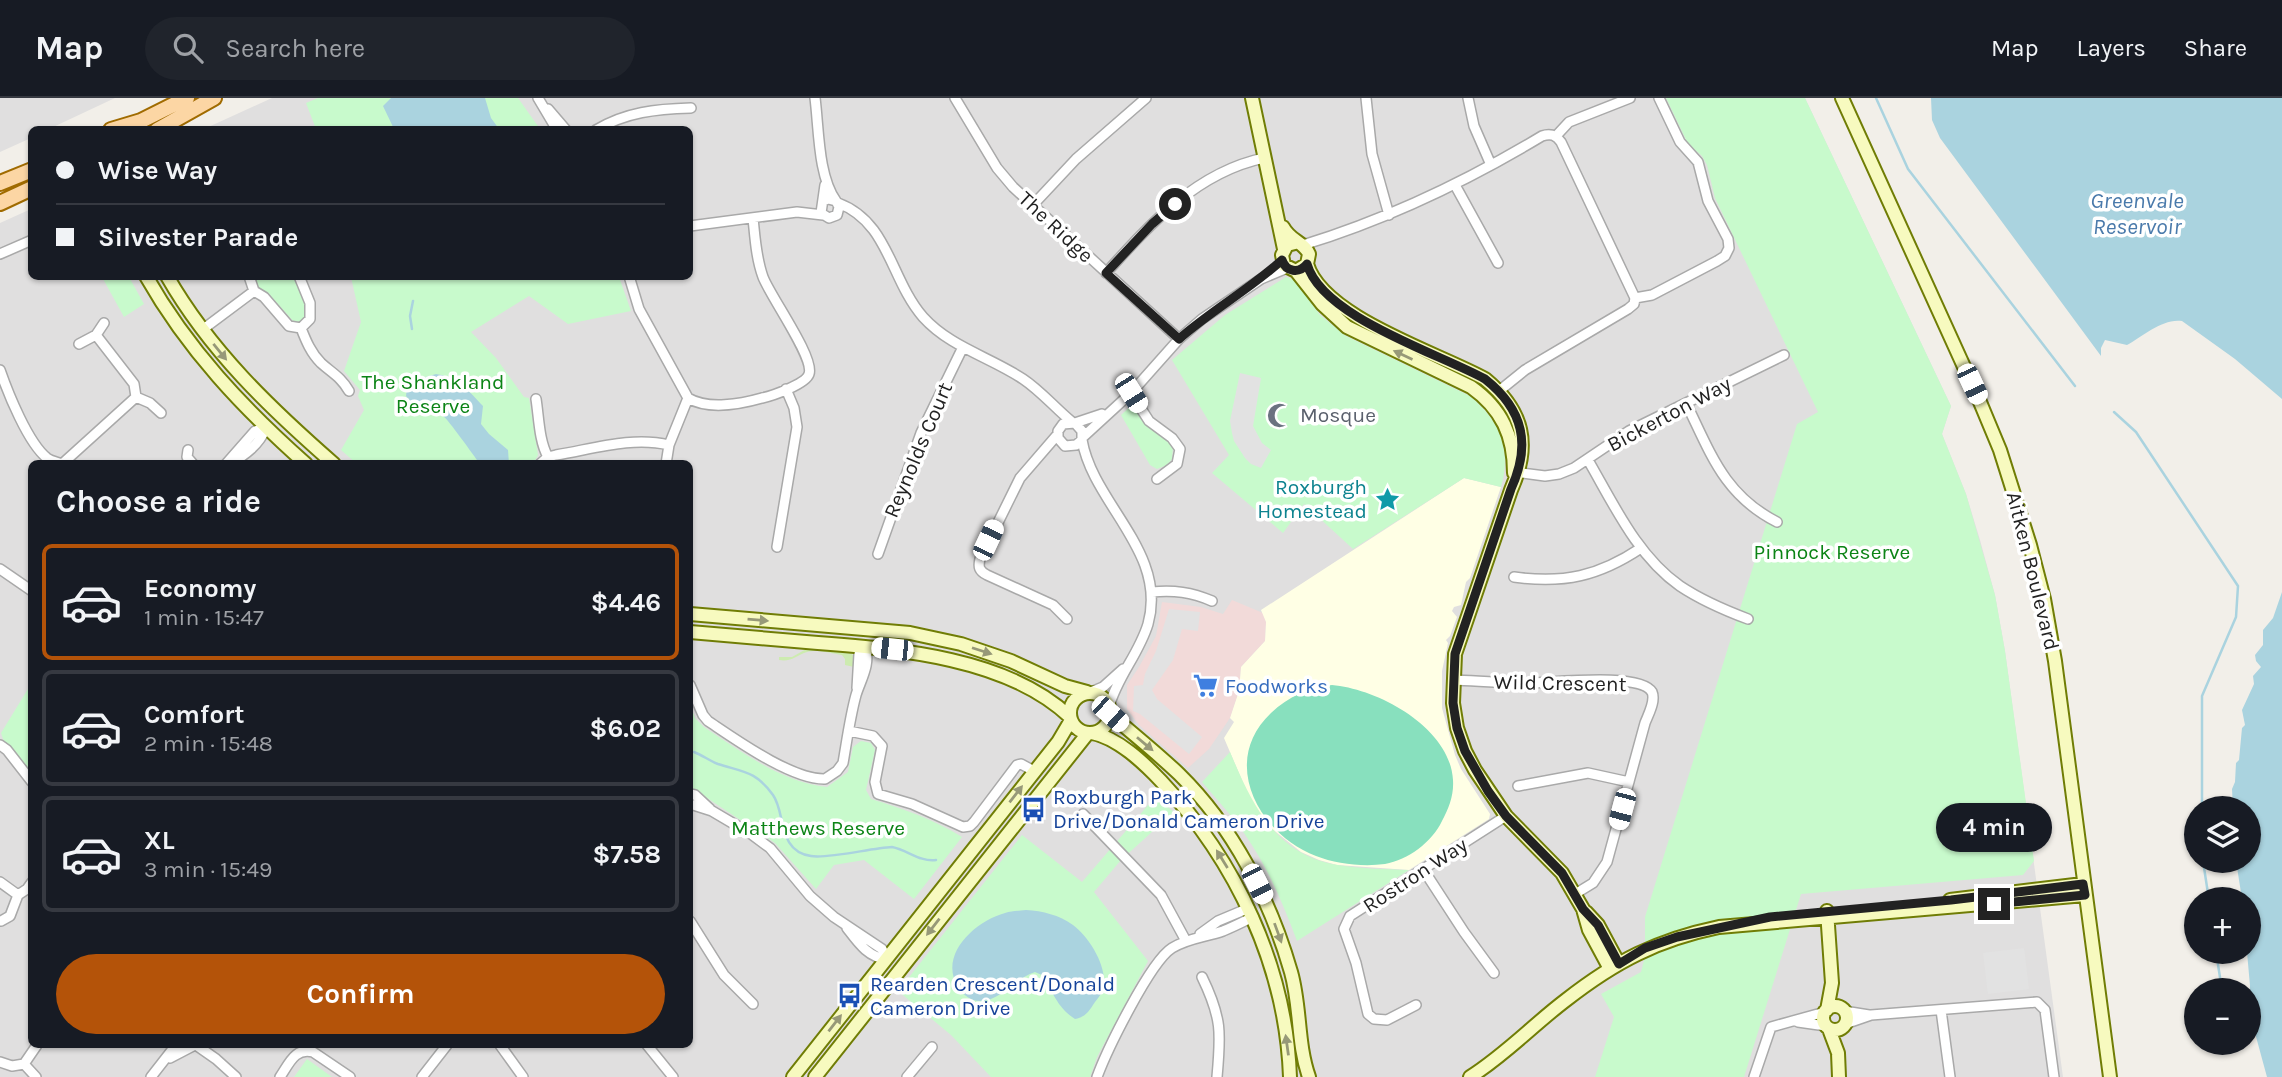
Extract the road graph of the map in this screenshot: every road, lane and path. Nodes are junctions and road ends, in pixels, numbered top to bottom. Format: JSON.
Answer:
{"nodes":[{"id":1,"x":187,"y":98,"type":"edge"},
{"id":2,"x":214,"y":98,"type":"edge"},
{"id":3,"x":815,"y":98,"type":"edge"},
{"id":4,"x":1146,"y":98,"type":"edge"},
{"id":5,"x":1252,"y":98,"type":"edge"},
{"id":6,"x":1366,"y":98,"type":"edge"},
{"id":7,"x":1468,"y":98,"type":"edge"},
{"id":8,"x":1630,"y":98,"type":"edge"},
{"id":9,"x":1659,"y":98,"type":"edge"},
{"id":10,"x":1842,"y":98,"type":"edge"},
{"id":11,"x":958,"y":99,"type":"edge"},
{"id":12,"x":540,"y":101,"type":"edge"},
{"id":13,"x":691,"y":108,"type":"dead end"},
{"id":14,"x":124,"y":126,"type":"edge"},
{"id":15,"x":164,"y":126,"type":"edge"},
{"id":16,"x":555,"y":126,"type":"edge"},
{"id":17,"x":562,"y":126,"type":"edge"},
{"id":18,"x":604,"y":126,"type":"edge"},
{"id":19,"x":1556,"y":136,"type":"junction"},
{"id":20,"x":1264,"y":158,"type":"junction"},
{"id":21,"x":1491,"y":165,"type":"junction"},
{"id":22,"x":28,"y":172,"type":"edge"},
{"id":23,"x":825,"y":176,"type":"junction"},
{"id":24,"x":0,"y":183,"type":"edge"},
{"id":25,"x":1455,"y":185,"type":"junction"},
{"id":26,"x":28,"y":190,"type":"edge"},
{"id":27,"x":822,"y":202,"type":"junction"},
{"id":28,"x":837,"y":202,"type":"junction"},
{"id":29,"x":0,"y":203,"type":"edge"},
{"id":30,"x":1032,"y":206,"type":"junction"},
{"id":31,"x":797,"y":212,"type":"junction"},
{"id":32,"x":823,"y":215,"type":"junction"},
{"id":33,"x":837,"y":215,"type":"junction"},
{"id":34,"x":1389,"y":215,"type":"junction"},
{"id":35,"x":864,"y":217,"type":"junction"},
{"id":36,"x":753,"y":218,"type":"junction"},
{"id":37,"x":693,"y":226,"type":"edge"},
{"id":38,"x":28,"y":242,"type":"edge"},
{"id":39,"x":0,"y":254,"type":"edge"},
{"id":40,"x":1295,"y":257,"type":"junction"},
{"id":41,"x":1497,"y":263,"type":"dead end"},
{"id":42,"x":1106,"y":273,"type":"junction"},
{"id":43,"x":149,"y":280,"type":"edge"},
{"id":44,"x":170,"y":280,"type":"edge"},
{"id":45,"x":250,"y":280,"type":"edge"},
{"id":46,"x":300,"y":280,"type":"edge"},
{"id":47,"x":629,"y":280,"type":"edge"},
{"id":48,"x":254,"y":291,"type":"junction"},
{"id":49,"x":1635,"y":298,"type":"junction"},
{"id":50,"x":104,"y":323,"type":"dead end"},
{"id":51,"x":301,"y":328,"type":"junction"},
{"id":52,"x":202,"y":330,"type":"junction"},
{"id":53,"x":96,"y":335,"type":"junction"},
{"id":54,"x":1179,"y":339,"type":"junction"},
{"id":55,"x":187,"y":341,"type":"junction"},
{"id":56,"x":79,"y":344,"type":"dead end"},
{"id":57,"x":963,"y":347,"type":"junction"},
{"id":58,"x":1784,"y":355,"type":"dead end"},
{"id":59,"x":0,"y":370,"type":"edge"},
{"id":60,"x":786,"y":389,"type":"junction"},
{"id":61,"x":349,"y":391,"type":"dead end"},
{"id":62,"x":1499,"y":391,"type":"junction"},
{"id":63,"x":1131,"y":393,"type":"junction"},
{"id":64,"x":136,"y":397,"type":"junction"},
{"id":65,"x":688,"y":398,"type":"junction"},
{"id":66,"x":1047,"y":398,"type":"junction"},
{"id":67,"x":536,"y":399,"type":"dead end"},
{"id":68,"x":1686,"y":403,"type":"junction"},
{"id":69,"x":1110,"y":410,"type":"junction"},
{"id":70,"x":161,"y":413,"type":"dead end"},
{"id":71,"x":279,"y":415,"type":"junction"},
{"id":72,"x":1073,"y":423,"type":"junction"},
{"id":73,"x":263,"y":430,"type":"junction"},
{"id":74,"x":1058,"y":432,"type":"junction"},
{"id":75,"x":1082,"y":438,"type":"junction"},
{"id":76,"x":668,"y":446,"type":"junction"},
{"id":77,"x":1067,"y":447,"type":"junction"},
{"id":78,"x":188,"y":450,"type":"dead end"},
{"id":79,"x":1036,"y":459,"type":"junction"},
{"id":80,"x":53,"y":460,"type":"edge"},
{"id":81,"x":66,"y":460,"type":"edge"},
{"id":82,"x":190,"y":460,"type":"edge"},
{"id":83,"x":232,"y":460,"type":"edge"},
{"id":84,"x":301,"y":460,"type":"edge"},
{"id":85,"x":330,"y":460,"type":"edge"},
{"id":86,"x":544,"y":460,"type":"edge"},
{"id":87,"x":666,"y":460,"type":"edge"},
{"id":88,"x":1588,"y":460,"type":"junction"},
{"id":89,"x":1091,"y":470,"type":"junction"},
{"id":90,"x":1517,"y":472,"type":"junction"},
{"id":91,"x":1157,"y":479,"type":"dead end"},
{"id":92,"x":1777,"y":522,"type":"dead end"},
{"id":93,"x":777,"y":547,"type":"dead end"},
{"id":94,"x":1642,"y":548,"type":"junction"},
{"id":95,"x":878,"y":554,"type":"dead end"},
{"id":96,"x":0,"y":569,"type":"edge"},
{"id":97,"x":1514,"y":576,"type":"dead end"},
{"id":98,"x":28,"y":589,"type":"edge"},
{"id":99,"x":1152,"y":593,"type":"junction"},
{"id":100,"x":1212,"y":601,"type":"dead end"},
{"id":101,"x":693,"y":614,"type":"edge"},
{"id":102,"x":1068,"y":619,"type":"dead end"},
{"id":103,"x":1748,"y":619,"type":"dead end"},
{"id":104,"x":868,"y":629,"type":"junction"},
{"id":105,"x":693,"y":632,"type":"edge"},
{"id":106,"x":864,"y":650,"type":"junction"},
{"id":107,"x":1130,"y":662,"type":"junction"},
{"id":108,"x":1453,"y":680,"type":"junction"},
{"id":109,"x":693,"y":692,"type":"edge"},
{"id":110,"x":1089,"y":692,"type":"junction"},
{"id":111,"x":1110,"y":710,"type":"junction"},
{"id":112,"x":1070,"y":719,"type":"junction"},
{"id":113,"x":849,"y":731,"type":"junction"},
{"id":114,"x":1090,"y":733,"type":"junction"},
{"id":115,"x":0,"y":745,"type":"edge"},
{"id":116,"x":1034,"y":771,"type":"junction"},
{"id":117,"x":28,"y":777,"type":"edge"},
{"id":118,"x":1629,"y":782,"type":"junction"},
{"id":119,"x":1518,"y":786,"type":"dead end"},
{"id":120,"x":693,"y":795,"type":"edge"},
{"id":121,"x":693,"y":805,"type":"edge"},
{"id":122,"x":712,"y":811,"type":"junction"},
{"id":123,"x":1083,"y":814,"type":"dead end"},
{"id":124,"x":1506,"y":816,"type":"junction"},
{"id":125,"x":1423,"y":869,"type":"junction"},
{"id":126,"x":0,"y":882,"type":"edge"},
{"id":127,"x":28,"y":887,"type":"edge"},
{"id":128,"x":2084,"y":890,"type":"junction"},
{"id":129,"x":1575,"y":894,"type":"junction"},
{"id":130,"x":19,"y":895,"type":"junction"},
{"id":131,"x":1251,"y":913,"type":"junction"},
{"id":132,"x":1827,"y":915,"type":"junction"},
{"id":133,"x":1,"y":921,"type":"edge"},
{"id":134,"x":693,"y":926,"type":"edge"},
{"id":135,"x":1186,"y":942,"type":"junction"},
{"id":136,"x":887,"y":959,"type":"junction"},
{"id":137,"x":1615,"y":967,"type":"junction"},
{"id":138,"x":900,"y":970,"type":"junction"},
{"id":139,"x":1494,"y":973,"type":"dead end"},
{"id":140,"x":1202,"y":977,"type":"dead end"},
{"id":141,"x":1832,"y":983,"type":"junction"},
{"id":142,"x":753,"y":1004,"type":"dead end"},
{"id":143,"x":1416,"y":1005,"type":"dead end"},
{"id":144,"x":1843,"y":1009,"type":"junction"},
{"id":145,"x":1941,"y":1010,"type":"junction"},
{"id":146,"x":1826,"y":1011,"type":"junction"},
{"id":147,"x":1871,"y":1015,"type":"junction"},
{"id":148,"x":1797,"y":1022,"type":"junction"},
{"id":149,"x":1844,"y":1026,"type":"junction"},
{"id":150,"x":1828,"y":1027,"type":"junction"},
{"id":151,"x":932,"y":1047,"type":"dead end"},
{"id":152,"x":35,"y":1048,"type":"edge"},
{"id":153,"x":174,"y":1048,"type":"edge"},
{"id":154,"x":187,"y":1048,"type":"edge"},
{"id":155,"x":199,"y":1048,"type":"edge"},
{"id":156,"x":210,"y":1048,"type":"edge"},
{"id":157,"x":305,"y":1048,"type":"edge"},
{"id":158,"x":308,"y":1048,"type":"edge"},
{"id":159,"x":445,"y":1048,"type":"edge"},
{"id":160,"x":502,"y":1048,"type":"edge"},
{"id":161,"x":649,"y":1048,"type":"edge"},
{"id":162,"x":1838,"y":1053,"type":"junction"},
{"id":163,"x":216,"y":1059,"type":"junction"},
{"id":164,"x":0,"y":1062,"type":"edge"},
{"id":165,"x":163,"y":1063,"type":"junction"},
{"id":166,"x":24,"y":1064,"type":"junction"},
{"id":167,"x":1474,"y":1076,"type":"edge"},
{"id":168,"x":36,"y":1077,"type":"edge"},
{"id":169,"x":151,"y":1077,"type":"edge"},
{"id":170,"x":236,"y":1077,"type":"edge"},
{"id":171,"x":280,"y":1077,"type":"edge"},
{"id":172,"x":350,"y":1077,"type":"edge"},
{"id":173,"x":422,"y":1077,"type":"edge"},
{"id":174,"x":523,"y":1077,"type":"edge"},
{"id":175,"x":673,"y":1077,"type":"edge"},
{"id":176,"x":793,"y":1077,"type":"edge"},
{"id":177,"x":815,"y":1077,"type":"edge"},
{"id":178,"x":907,"y":1077,"type":"edge"},
{"id":179,"x":1097,"y":1077,"type":"edge"},
{"id":180,"x":1217,"y":1077,"type":"edge"},
{"id":181,"x":1290,"y":1077,"type":"edge"},
{"id":182,"x":1309,"y":1077,"type":"edge"},
{"id":183,"x":1754,"y":1077,"type":"edge"},
{"id":184,"x":1839,"y":1077,"type":"edge"},
{"id":185,"x":1950,"y":1077,"type":"edge"},
{"id":186,"x":2054,"y":1077,"type":"edge"},
{"id":187,"x":2110,"y":1077,"type":"edge"}],
"edges":[{"from":1,"to":14,"type":"main road"},
{"from":2,"to":15,"type":"main road"},
{"from":3,"to":23,"type":"street"},
{"from":4,"to":30,"type":"street"},
{"from":5,"to":20,"type":"street"},
{"from":6,"to":34,"type":"street"},
{"from":7,"to":21,"type":"street"},
{"from":8,"to":19,"type":"street"},
{"from":9,"to":49,"type":"street"},
{"from":10,"to":128,"type":"street","name":"Aitken Boulevard"},
{"from":11,"to":30,"type":"street","name":"The Ridge"},
{"from":12,"to":16,"type":"street"},
{"from":12,"to":17,"type":"street"},
{"from":13,"to":18,"type":"street"},
{"from":19,"to":21,"type":"street"},
{"from":19,"to":49,"type":"street"},
{"from":20,"to":40,"type":"street"},
{"from":20,"to":42,"type":"street"},
{"from":21,"to":25,"type":"street"},
{"from":22,"to":24,"type":"main road"},
{"from":23,"to":27,"type":"street"},
{"from":23,"to":28,"type":"street"},
{"from":25,"to":34,"type":"street"},
{"from":25,"to":41,"type":"street"},
{"from":26,"to":29,"type":"main road"},
{"from":27,"to":28,"type":"street"},
{"from":27,"to":31,"type":"street"},
{"from":27,"to":32,"type":"street"},
{"from":28,"to":33,"type":"street"},
{"from":28,"to":35,"type":"street"},
{"from":30,"to":42,"type":"street","name":"The Ridge"},
{"from":31,"to":32,"type":"street"},
{"from":31,"to":36,"type":"street"},
{"from":32,"to":33,"type":"street"},
{"from":33,"to":35,"type":"street"},
{"from":34,"to":40,"type":"street"},
{"from":35,"to":57,"type":"street"},
{"from":36,"to":37,"type":"street"},
{"from":36,"to":60,"type":"street"},
{"from":38,"to":39,"type":"street"},
{"from":40,"to":54,"type":"street"},
{"from":40,"to":62,"type":"street"},
{"from":90,"to":40,"type":"street","one_way":true},
{"from":42,"to":54,"type":"street","name":"The Ridge"},
{"from":43,"to":55,"type":"street"},
{"from":44,"to":52,"type":"street"},
{"from":45,"to":48,"type":"street"},
{"from":46,"to":51,"type":"street"},
{"from":47,"to":65,"type":"street"},
{"from":48,"to":51,"type":"street"},
{"from":48,"to":52,"type":"street"},
{"from":49,"to":62,"type":"street"},
{"from":50,"to":53,"type":"street"},
{"from":51,"to":61,"type":"street"},
{"from":52,"to":55,"type":"street"},
{"from":52,"to":71,"type":"street","one_way":true},
{"from":53,"to":56,"type":"street"},
{"from":53,"to":64,"type":"street"},
{"from":54,"to":63,"type":"street"},
{"from":55,"to":73,"type":"street"},
{"from":57,"to":66,"type":"street"},
{"from":57,"to":95,"type":"street","name":"Reynolds Court"},
{"from":58,"to":68,"type":"street","name":"Bickerton Way"},
{"from":59,"to":80,"type":"street"},
{"from":60,"to":65,"type":"street"},
{"from":60,"to":93,"type":"street"},
{"from":62,"to":90,"type":"street"},
{"from":63,"to":69,"type":"street"},
{"from":63,"to":91,"type":"street"},
{"from":64,"to":70,"type":"street"},
{"from":64,"to":81,"type":"street"},
{"from":65,"to":76,"type":"street"},
{"from":66,"to":72,"type":"street"},
{"from":66,"to":74,"type":"street"},
{"from":67,"to":86,"type":"street"},
{"from":68,"to":88,"type":"street","name":"Bickerton Way"},
{"from":68,"to":92,"type":"street"},
{"from":69,"to":72,"type":"street"},
{"from":69,"to":75,"type":"street"},
{"from":71,"to":73,"type":"street"},
{"from":71,"to":85,"type":"street"},
{"from":72,"to":74,"type":"street"},
{"from":72,"to":75,"type":"street"},
{"from":73,"to":83,"type":"street"},
{"from":73,"to":84,"type":"street"},
{"from":74,"to":77,"type":"street"},
{"from":74,"to":79,"type":"street"},
{"from":75,"to":77,"type":"street"},
{"from":75,"to":89,"type":"street"},
{"from":76,"to":86,"type":"street"},
{"from":76,"to":87,"type":"street"},
{"from":77,"to":79,"type":"street"},
{"from":77,"to":89,"type":"street"},
{"from":78,"to":82,"type":"street"},
{"from":79,"to":102,"type":"street"},
{"from":88,"to":90,"type":"street","name":"Bickerton Way"},
{"from":88,"to":94,"type":"street"},
{"from":89,"to":99,"type":"street"},
{"from":90,"to":108,"type":"street"},
{"from":94,"to":97,"type":"street"},
{"from":94,"to":103,"type":"street"},
{"from":96,"to":98,"type":"street"},
{"from":99,"to":100,"type":"street"},
{"from":99,"to":107,"type":"street"},
{"from":101,"to":104,"type":"street","one_way":true},
{"from":104,"to":106,"type":"street"},
{"from":104,"to":110,"type":"street","one_way":true},
{"from":105,"to":106,"type":"street"},
{"from":106,"to":112,"type":"street"},
{"from":106,"to":113,"type":"street"},
{"from":107,"to":110,"type":"street"},
{"from":107,"to":111,"type":"street"},
{"from":108,"to":118,"type":"street","name":"Wild Crescent"},
{"from":108,"to":124,"type":"street"},
{"from":109,"to":113,"type":"street"},
{"from":110,"to":111,"type":"street"},
{"from":110,"to":112,"type":"street"},
{"from":111,"to":114,"type":"street"},
{"from":111,"to":182,"type":"street","one_way":true},
{"from":112,"to":114,"type":"street"},
{"from":112,"to":116,"type":"street"},
{"from":113,"to":116,"type":"street"},
{"from":131,"to":114,"type":"street","one_way":true},
{"from":114,"to":138,"type":"street","one_way":true},
{"from":115,"to":117,"type":"street"},
{"from":136,"to":116,"type":"street","one_way":true},
{"from":118,"to":119,"type":"street"},
{"from":118,"to":129,"type":"street","name":"Wild Crescent"},
{"from":120,"to":122,"type":"street"},
{"from":121,"to":122,"type":"street"},
{"from":122,"to":136,"type":"street"},
{"from":123,"to":135,"type":"street"},
{"from":124,"to":125,"type":"street","name":"Rostron Way"},
{"from":124,"to":129,"type":"street"},
{"from":125,"to":139,"type":"street"},
{"from":125,"to":143,"type":"street","name":"Rostron Way"},
{"from":126,"to":130,"type":"street"},
{"from":127,"to":130,"type":"street"},
{"from":128,"to":132,"type":"street"},
{"from":128,"to":187,"type":"street","name":"Aitken Boulevard"},
{"from":129,"to":137,"type":"street"},
{"from":130,"to":133,"type":"street"},
{"from":131,"to":135,"type":"street"},
{"from":181,"to":131,"type":"street","one_way":true},
{"from":132,"to":137,"type":"street"},
{"from":132,"to":141,"type":"street"},
{"from":134,"to":142,"type":"street"},
{"from":135,"to":179,"type":"street"},
{"from":136,"to":138,"type":"street"},
{"from":176,"to":136,"type":"street","one_way":true},
{"from":137,"to":167,"type":"street"},
{"from":138,"to":177,"type":"street"},
{"from":140,"to":180,"type":"street"},
{"from":141,"to":144,"type":"street"},
{"from":141,"to":146,"type":"street"},
{"from":144,"to":146,"type":"street"},
{"from":144,"to":147,"type":"street"},
{"from":144,"to":149,"type":"street"},
{"from":145,"to":147,"type":"street"},
{"from":145,"to":185,"type":"street"},
{"from":145,"to":186,"type":"street"},
{"from":146,"to":148,"type":"street"},
{"from":146,"to":150,"type":"street"},
{"from":147,"to":149,"type":"street"},
{"from":148,"to":150,"type":"street"},
{"from":148,"to":183,"type":"street"},
{"from":149,"to":150,"type":"street"},
{"from":149,"to":162,"type":"street"},
{"from":150,"to":162,"type":"street"},
{"from":151,"to":178,"type":"street"},
{"from":152,"to":166,"type":"street"},
{"from":153,"to":165,"type":"street"},
{"from":154,"to":165,"type":"street"},
{"from":155,"to":163,"type":"street"},
{"from":156,"to":163,"type":"street"},
{"from":157,"to":171,"type":"street"},
{"from":158,"to":172,"type":"street"},
{"from":159,"to":173,"type":"street"},
{"from":160,"to":174,"type":"street"},
{"from":161,"to":175,"type":"street"},
{"from":162,"to":184,"type":"street"},
{"from":163,"to":170,"type":"street"},
{"from":164,"to":166,"type":"street"},
{"from":165,"to":169,"type":"street"},
{"from":166,"to":168,"type":"street"}]}
